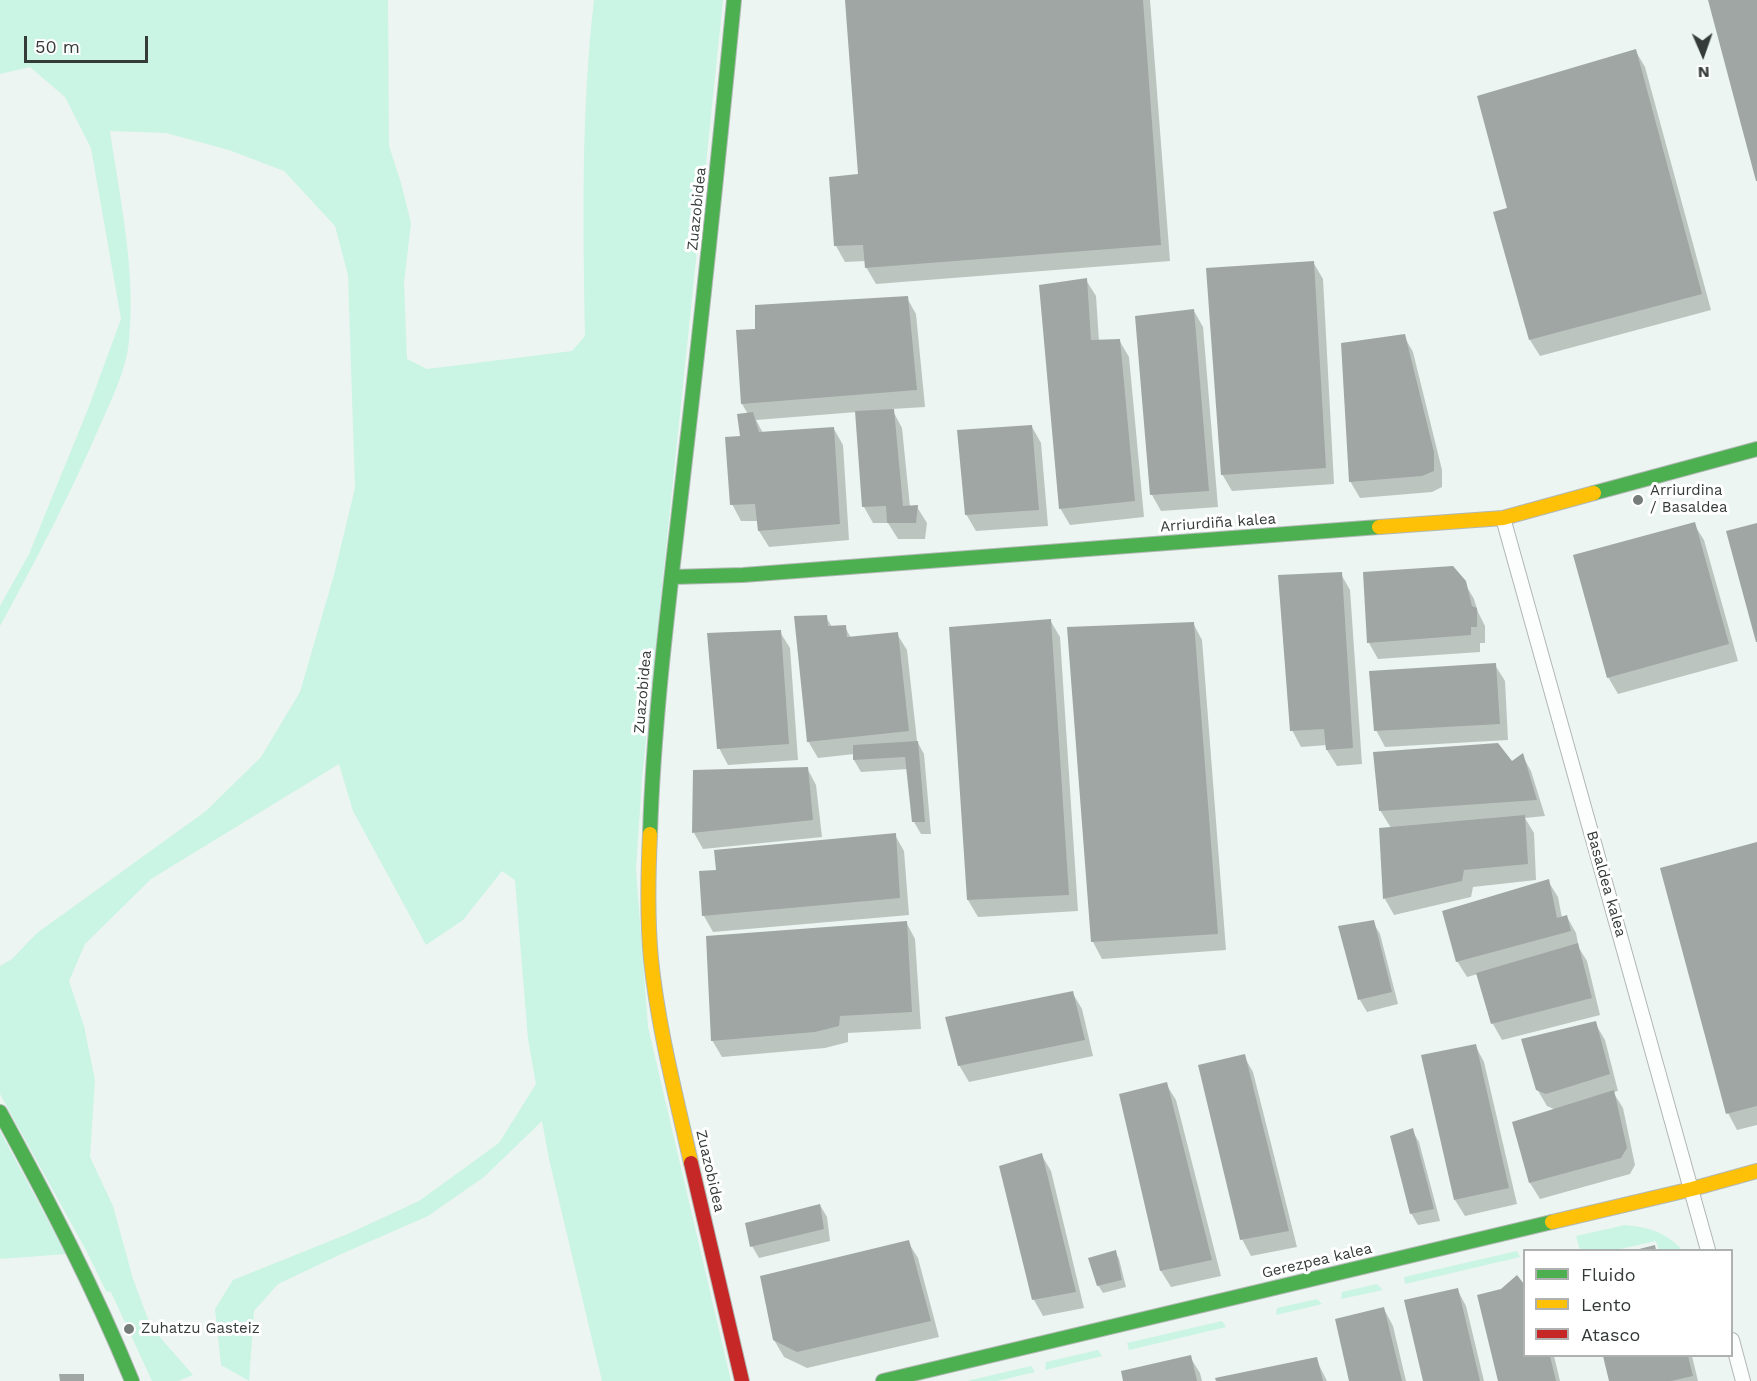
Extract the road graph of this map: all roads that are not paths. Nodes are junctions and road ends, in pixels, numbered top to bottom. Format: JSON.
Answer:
{"nodes":[{"id":1,"x":734,"y":0,"type":"edge"},
{"id":2,"x":1757,"y":449,"type":"edge"},
{"id":3,"x":1503,"y":518,"type":"junction"},
{"id":4,"x":672,"y":577,"type":"junction"},
{"id":5,"x":0,"y":1112,"type":"edge"},
{"id":6,"x":1757,"y":1171,"type":"edge"},
{"id":7,"x":1692,"y":1189,"type":"junction"},
{"id":8,"x":1707,"y":1249,"type":"edge"},
{"id":9,"x":1733,"y":1347,"type":"edge"},
{"id":10,"x":126,"y":1377,"type":"edge"},
{"id":11,"x":742,"y":1381,"type":"edge"},
{"id":12,"x":883,"y":1381,"type":"edge"},
{"id":13,"x":1743,"y":1381,"type":"edge"}],
"edges":[{"from":1,"to":4,"type":"street","name":"Zuazobidea"},
{"from":2,"to":3,"type":"street","name":"Arriurdiña kalea"},
{"from":3,"to":4,"type":"street","name":"Arriurdiña kalea"},
{"from":3,"to":7,"type":"street","name":"Basaldea kalea"},
{"from":4,"to":11,"type":"street","name":"Zuazobidea"},
{"from":5,"to":10,"type":"street"},
{"from":6,"to":7,"type":"street","name":"Gerezpea kalea"},
{"from":7,"to":8,"type":"street","name":"Basaldea kalea"},
{"from":7,"to":12,"type":"street","name":"Gerezpea kalea"},
{"from":9,"to":13,"type":"street"}]}
